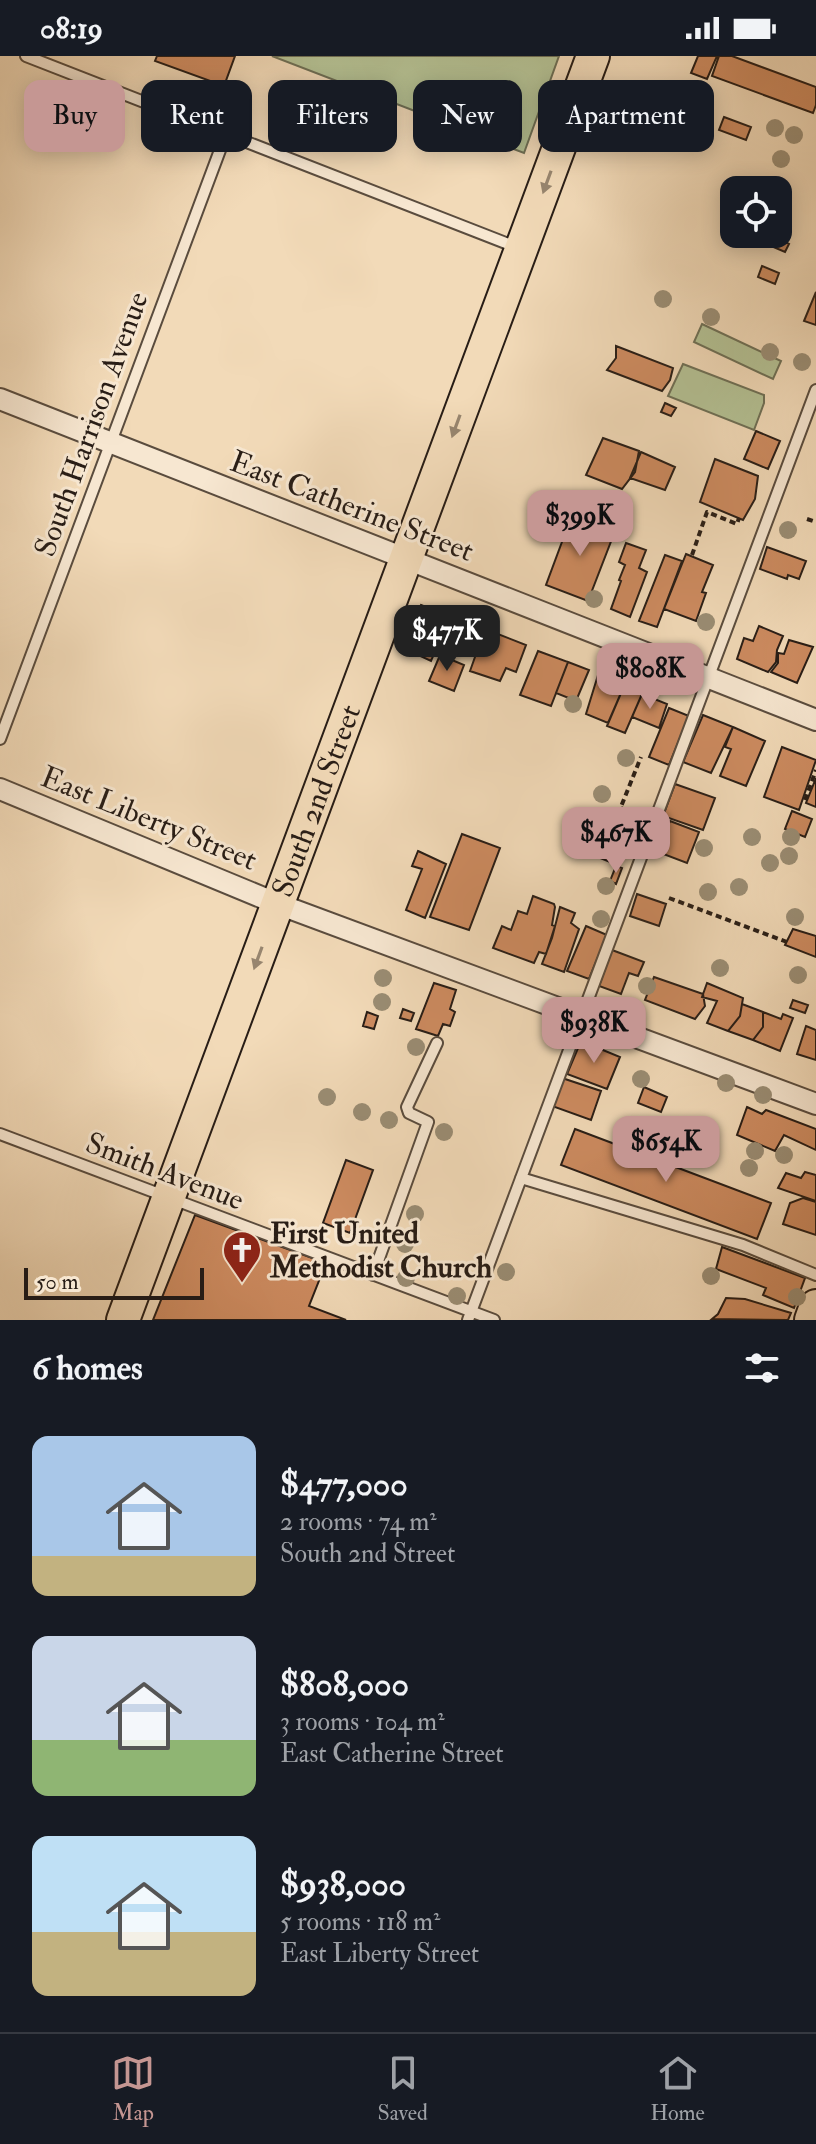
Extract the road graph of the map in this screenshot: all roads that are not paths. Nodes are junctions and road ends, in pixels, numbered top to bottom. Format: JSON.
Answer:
{"nodes":[{"id":1,"x":26,"y":56,"type":"edge"},
{"id":2,"x":593,"y":56,"type":"edge"},
{"id":3,"x":141,"y":98,"type":"edge"},
{"id":4,"x":252,"y":140,"type":"edge"},
{"id":5,"x":219,"y":152,"type":"edge"},
{"id":6,"x":522,"y":249,"type":"junction"},
{"id":7,"x":816,"y":390,"type":"edge"},
{"id":8,"x":0,"y":399,"type":"edge"},
{"id":9,"x":110,"y":443,"type":"junction"},
{"id":10,"x":407,"y":560,"type":"junction"},
{"id":11,"x":707,"y":678,"type":"junction"},
{"id":12,"x":816,"y":720,"type":"edge"},
{"id":13,"x":0,"y":739,"type":"edge"},
{"id":14,"x":0,"y":789,"type":"edge"},
{"id":15,"x":278,"y":904,"type":"junction"},
{"id":16,"x":581,"y":1015,"type":"junction"},
{"id":17,"x":437,"y":1043,"type":"dead end"},
{"id":18,"x":816,"y":1104,"type":"edge"},
{"id":19,"x":0,"y":1134,"type":"edge"},
{"id":20,"x":521,"y":1178,"type":"junction"},
{"id":21,"x":170,"y":1198,"type":"junction"},
{"id":22,"x":373,"y":1275,"type":"junction"},
{"id":23,"x":816,"y":1275,"type":"edge"},
{"id":24,"x":816,"y":1306,"type":"edge"},
{"id":25,"x":470,"y":1316,"type":"edge"},
{"id":26,"x":123,"y":1320,"type":"edge"},
{"id":27,"x":494,"y":1320,"type":"edge"},
{"id":28,"x":811,"y":1320,"type":"edge"}],
"edges":[{"from":1,"to":3,"type":"lane"},
{"from":2,"to":6,"type":"main road","name":"South 2nd Street","one_way":true},
{"from":4,"to":6,"type":"lane"},
{"from":5,"to":9,"type":"lane","name":"South Harrison Avenue"},
{"from":6,"to":10,"type":"main road","name":"South 2nd Street","one_way":true},
{"from":7,"to":11,"type":"lane"},
{"from":8,"to":9,"type":"street","name":"East Catherine Street"},
{"from":9,"to":10,"type":"street","name":"East Catherine Street"},
{"from":9,"to":13,"type":"lane","name":"South Harrison Avenue"},
{"from":10,"to":11,"type":"street","name":"East Catherine Street"},
{"from":10,"to":15,"type":"main road","name":"South 2nd Street"},
{"from":11,"to":12,"type":"street","name":"East Catherine Street"},
{"from":11,"to":16,"type":"lane"},
{"from":14,"to":15,"type":"street","name":"East Liberty Street"},
{"from":15,"to":16,"type":"street","name":"East Liberty Street"},
{"from":15,"to":21,"type":"main road","name":"South 2nd Street","one_way":true},
{"from":16,"to":18,"type":"street","name":"East Liberty Street"},
{"from":16,"to":20,"type":"lane"},
{"from":17,"to":22,"type":"lane"},
{"from":19,"to":21,"type":"lane","name":"Smith Avenue"},
{"from":20,"to":23,"type":"lane"},
{"from":20,"to":25,"type":"lane"},
{"from":21,"to":22,"type":"lane","name":"Smith Avenue"},
{"from":21,"to":26,"type":"main road","name":"South 2nd Street"},
{"from":22,"to":25,"type":"lane","name":"Smith Avenue"},
{"from":24,"to":28,"type":"main road"},
{"from":25,"to":27,"type":"lane","name":"Smith Avenue"}]}
